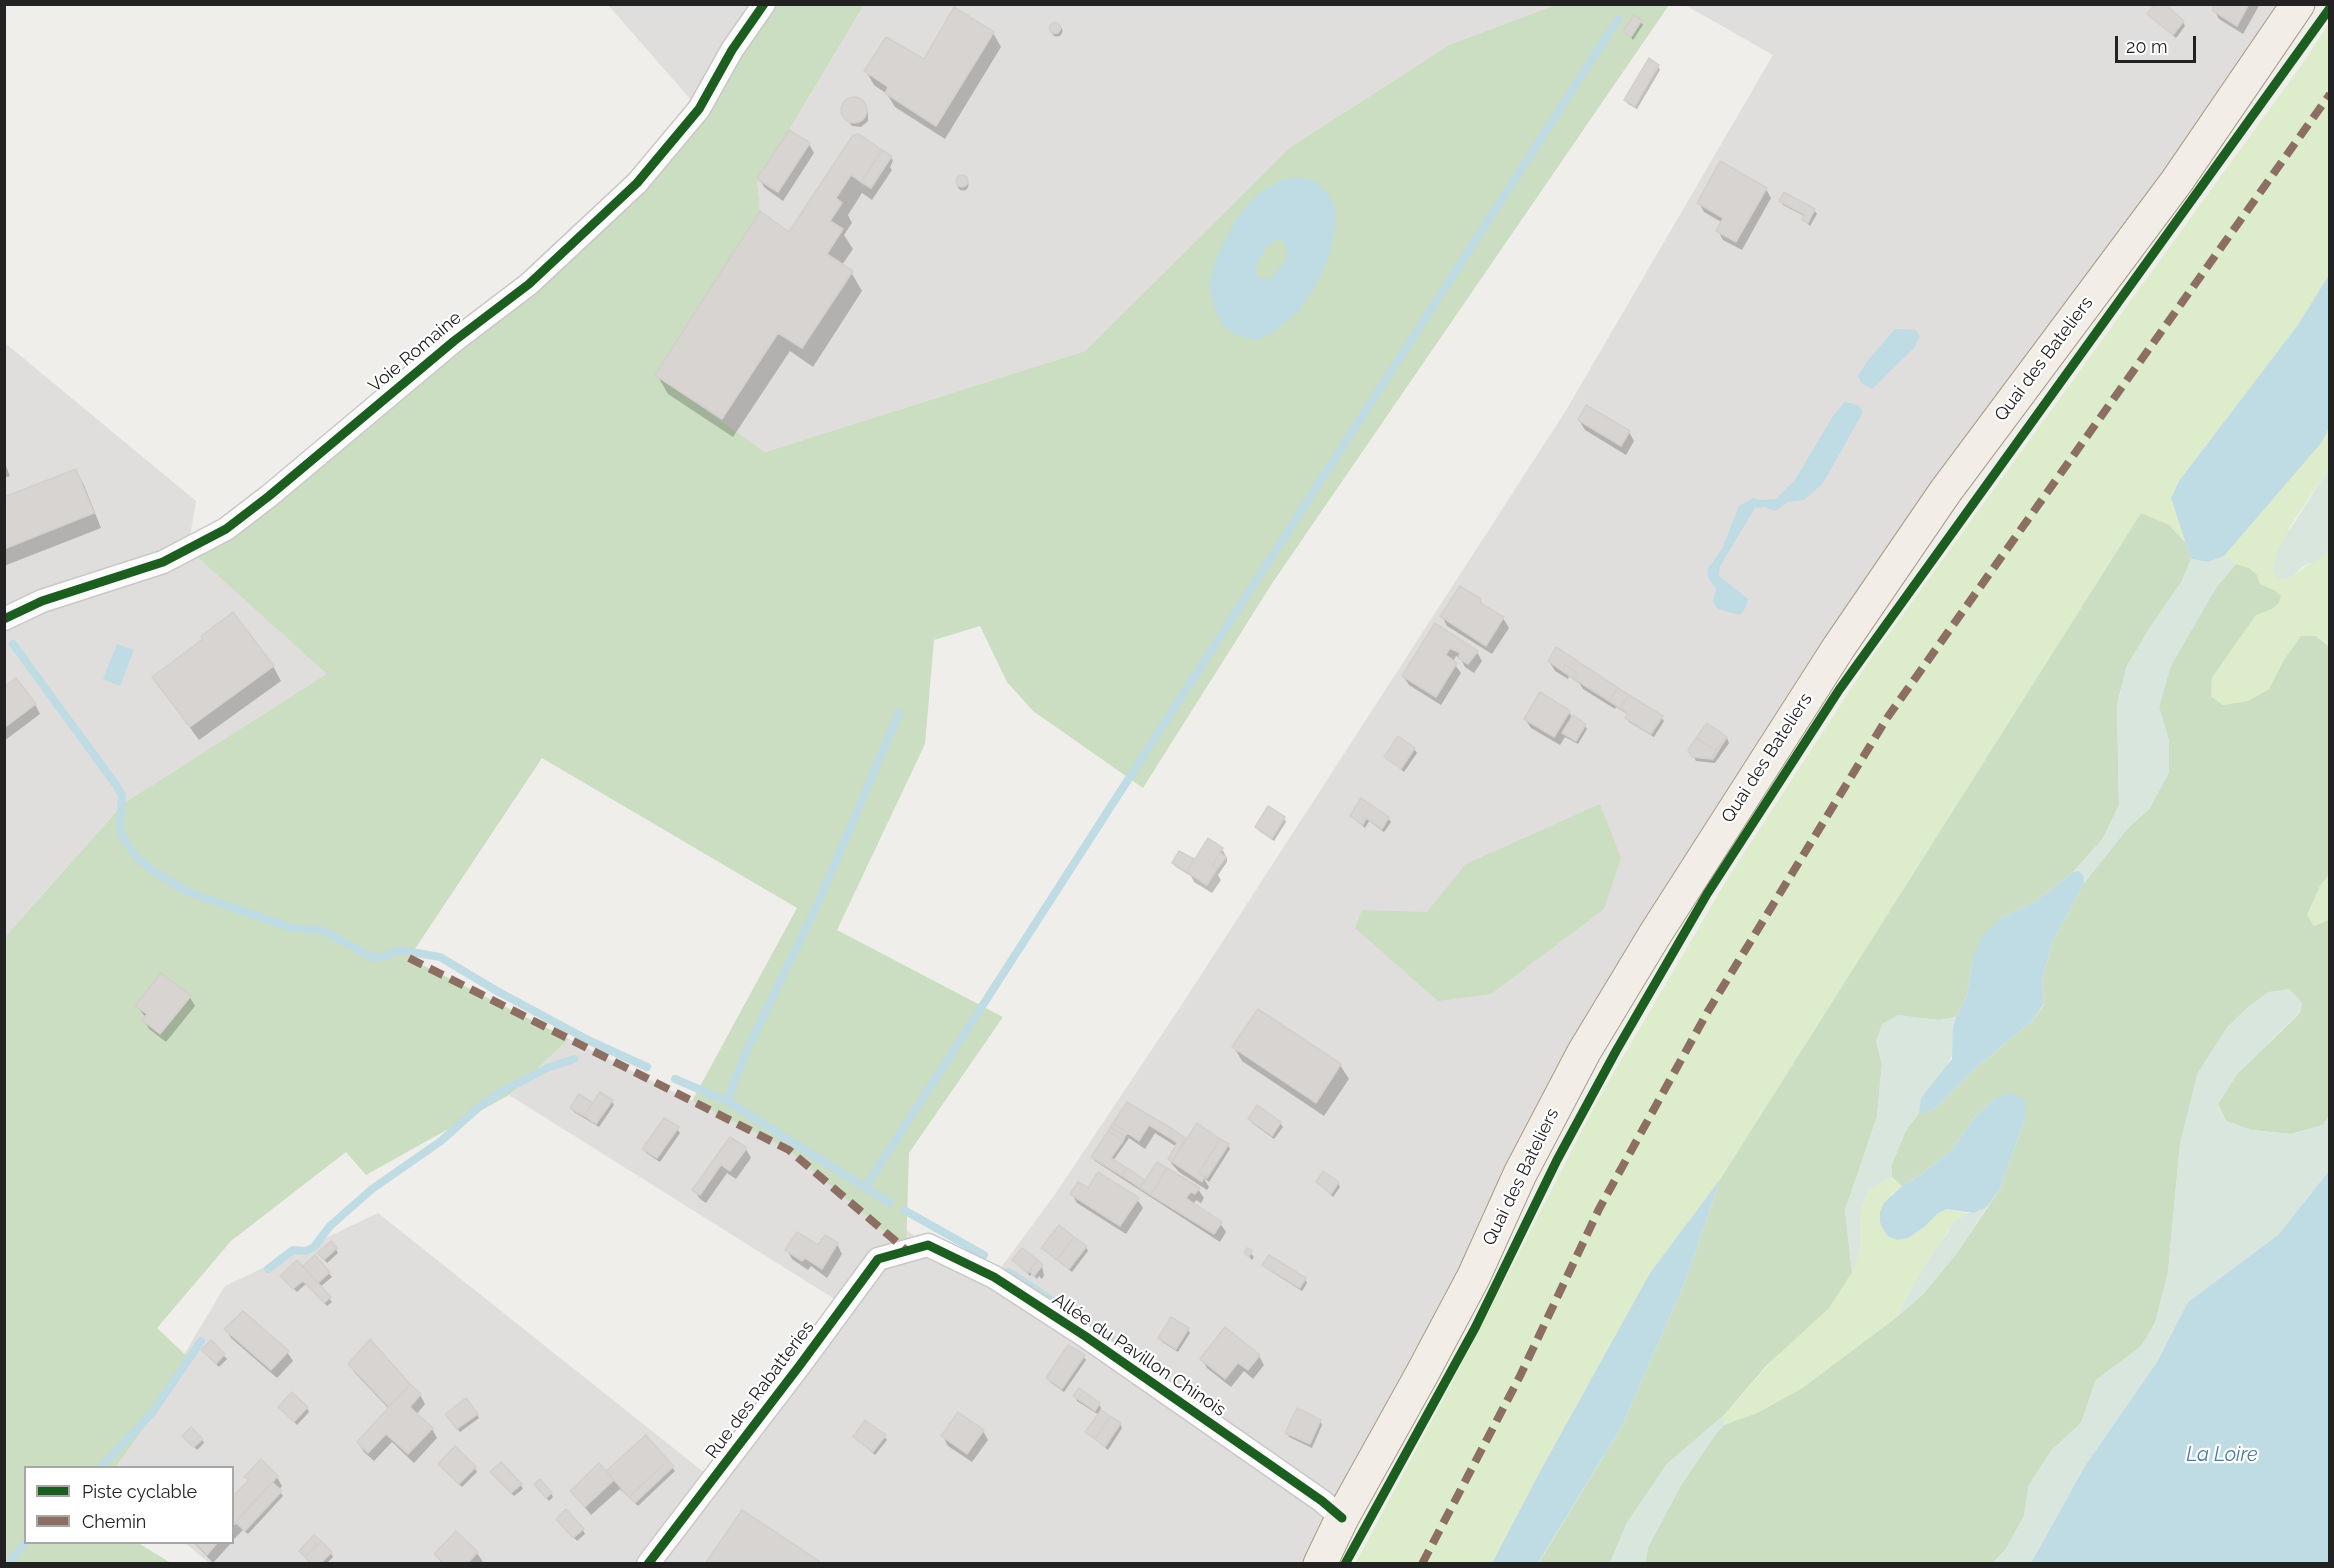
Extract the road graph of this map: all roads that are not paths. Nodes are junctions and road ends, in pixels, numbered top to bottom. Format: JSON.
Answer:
{"nodes":[{"id":1,"x":764,"y":4,"type":"edge"},
{"id":2,"x":2298,"y":4,"type":"edge"},
{"id":3,"x":4,"y":619,"type":"edge"},
{"id":4,"x":906,"y":1250,"type":"joint"},
{"id":5,"x":1342,"y":1518,"type":"junction"},
{"id":6,"x":648,"y":1563,"type":"edge"},
{"id":7,"x":1320,"y":1563,"type":"edge"}],
"edges":[{"from":1,"to":3,"type":"street","name":"Voie Romaine"},
{"from":2,"to":5,"type":"main road","name":"Quai des Bateliers"},
{"from":4,"to":5,"type":"street","name":"Allée du Pavillon Chinois"},
{"from":4,"to":6,"type":"street","name":"Rue des Rabatteries"},
{"from":5,"to":7,"type":"main road","name":"Quai des Bateliers"}]}
